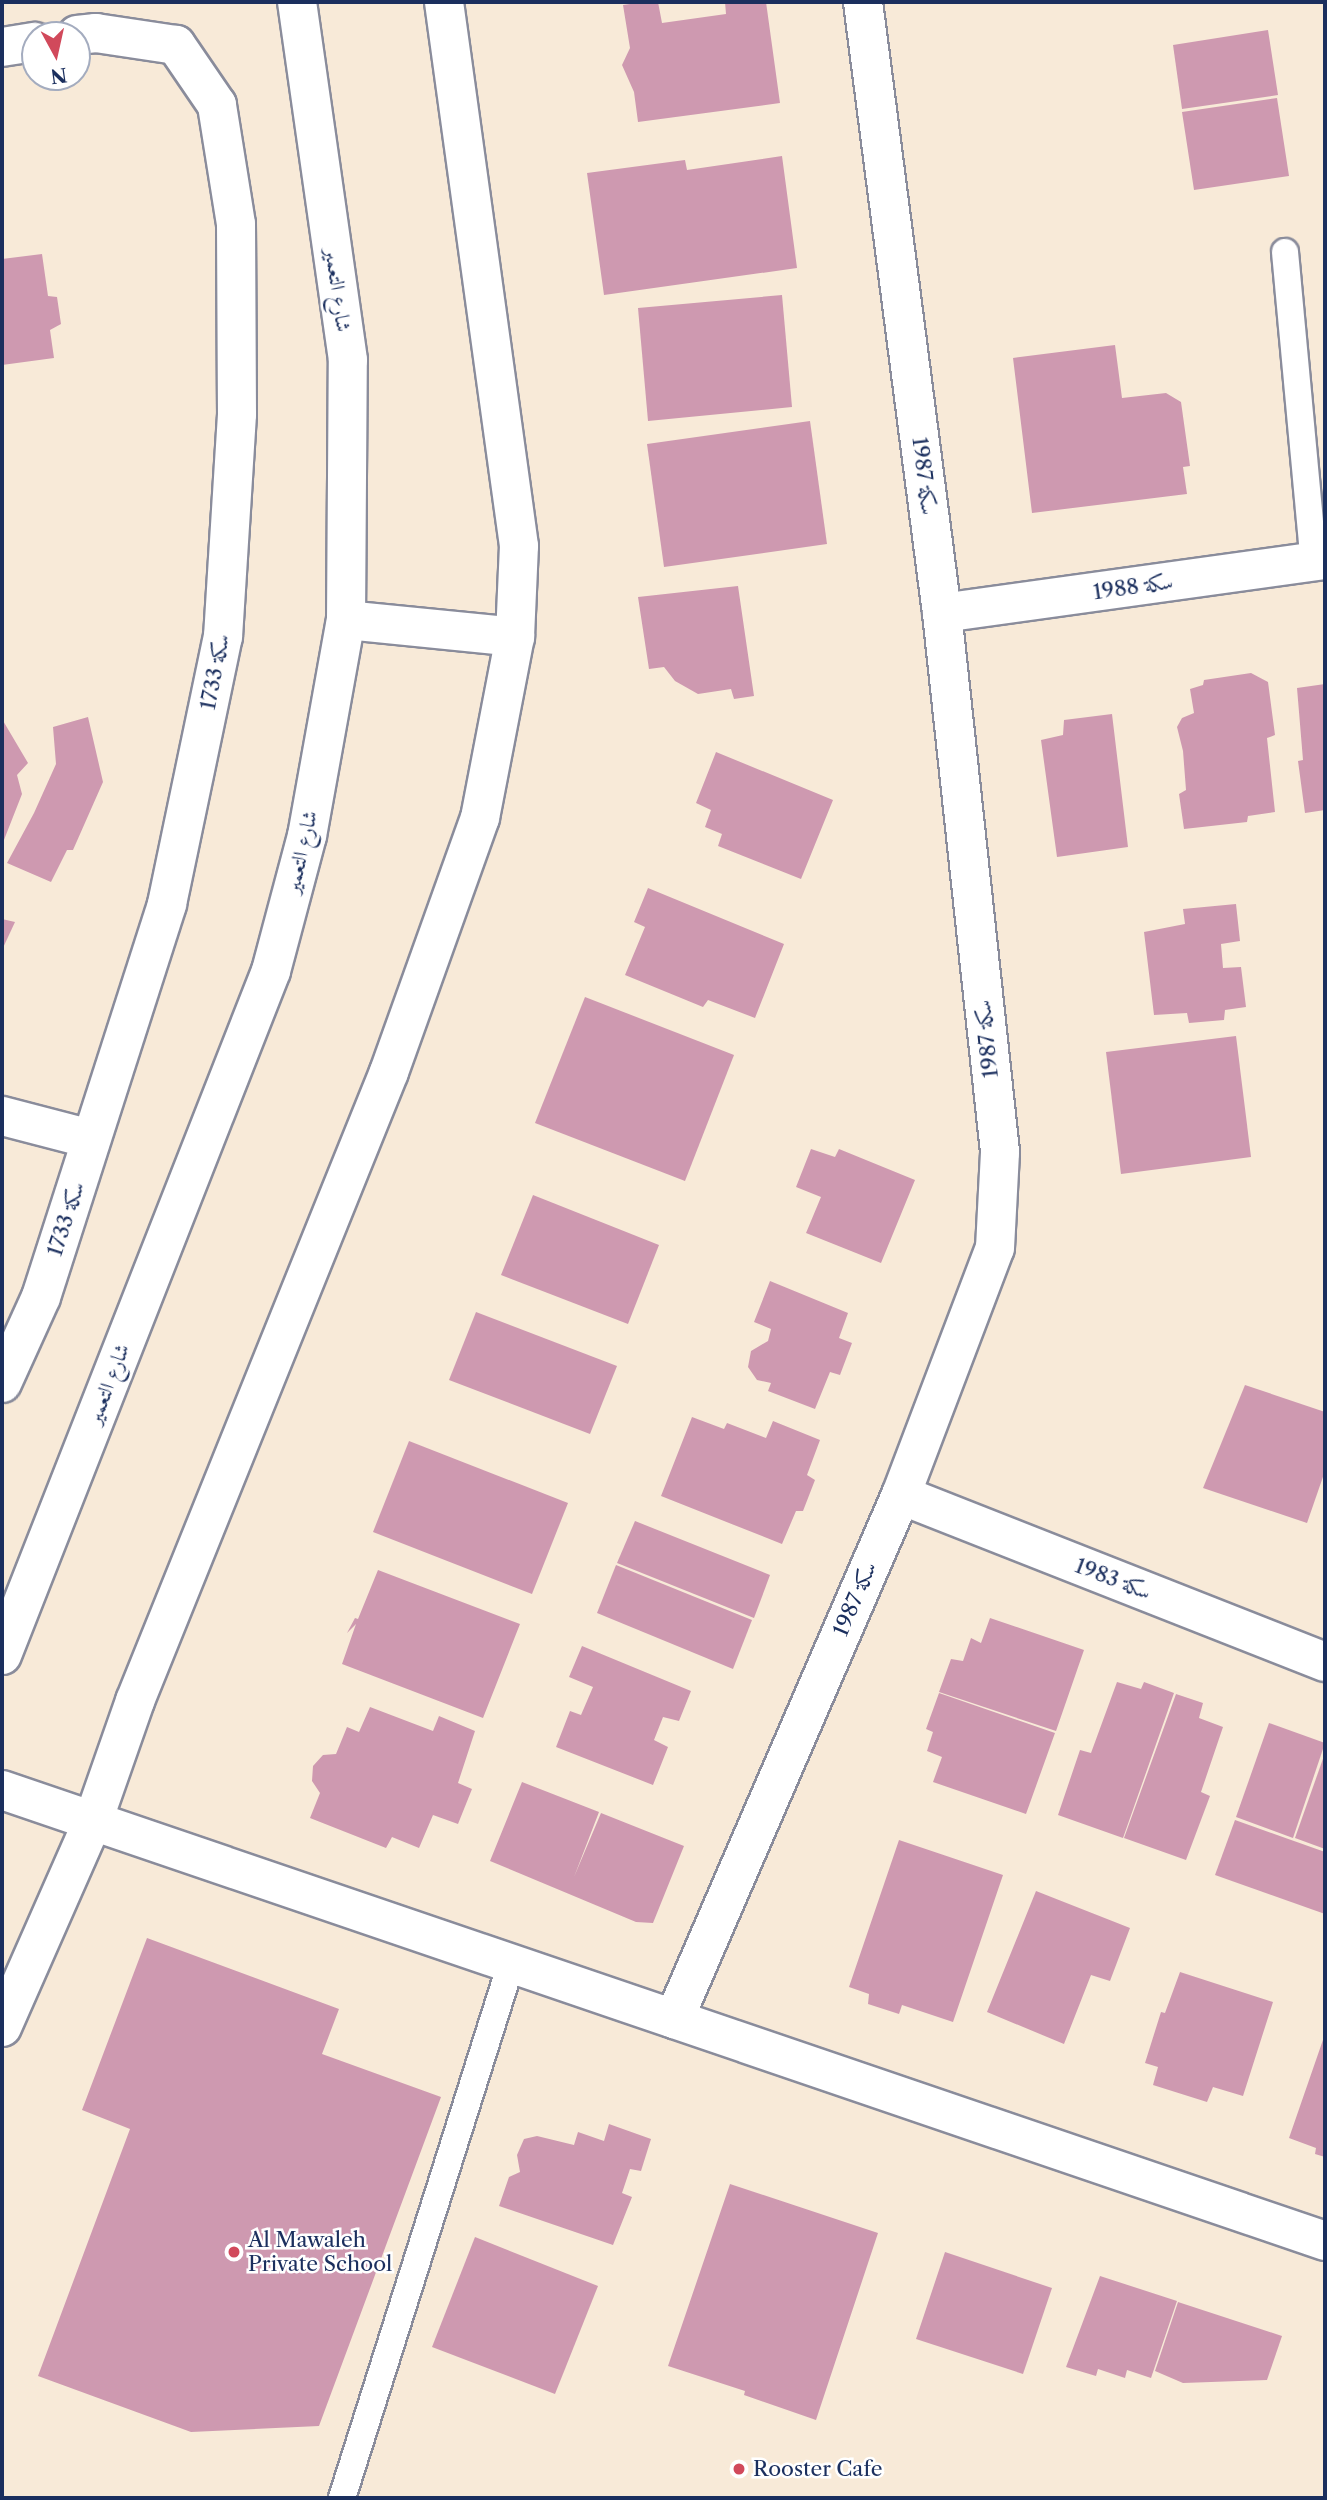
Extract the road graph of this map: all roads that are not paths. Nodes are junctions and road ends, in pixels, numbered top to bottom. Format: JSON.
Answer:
{"nodes":[{"id":1,"x":297,"y":2,"type":"edge"},
{"id":2,"x":444,"y":2,"type":"edge"},
{"id":3,"x":863,"y":2,"type":"edge"},
{"id":4,"x":91,"y":34,"type":"edge"},
{"id":5,"x":21,"y":44,"type":"edge"},
{"id":6,"x":2,"y":47,"type":"edge"},
{"id":7,"x":1285,"y":252,"type":"dead end"},
{"id":8,"x":1319,"y":561,"type":"edge"},
{"id":9,"x":942,"y":613,"type":"junction"},
{"id":10,"x":345,"y":620,"type":"junction"},
{"id":11,"x":515,"y":637,"type":"junction"},
{"id":12,"x":2,"y":1116,"type":"edge"},
{"id":13,"x":92,"y":1139,"type":"junction"},
{"id":14,"x":2,"y":1382,"type":"edge"},
{"id":15,"x":901,"y":1495,"type":"junction"},
{"id":16,"x":2,"y":1656,"type":"edge"},
{"id":17,"x":1325,"y":1662,"type":"edge"},
{"id":18,"x":2,"y":1790,"type":"edge"},
{"id":19,"x":93,"y":1821,"type":"junction"},
{"id":20,"x":511,"y":1964,"type":"junction"},
{"id":21,"x":674,"y":2019,"type":"junction"},
{"id":22,"x":2,"y":2027,"type":"edge"},
{"id":23,"x":1325,"y":2241,"type":"edge"},
{"id":24,"x":342,"y":2498,"type":"edge"}],
"edges":[{"from":1,"to":10,"type":"street","name":"شارع التعمير"},
{"from":2,"to":11,"type":"street"},
{"from":3,"to":9,"type":"street","name":"سكة 1987"},
{"from":4,"to":13,"type":"street","name":"سكة 1733"},
{"from":5,"to":6,"type":"street"},
{"from":7,"to":8,"type":"lane"},
{"from":8,"to":9,"type":"street","name":"سكة 1988"},
{"from":9,"to":15,"type":"street","name":"سكة 1987"},
{"from":10,"to":11,"type":"street"},
{"from":10,"to":16,"type":"street","name":"شارع التعمير"},
{"from":11,"to":19,"type":"street"},
{"from":12,"to":13,"type":"street"},
{"from":13,"to":14,"type":"street","name":"سكة 1733"},
{"from":15,"to":17,"type":"street","name":"سكة 1983"},
{"from":15,"to":21,"type":"street","name":"سكة 1987"},
{"from":18,"to":19,"type":"street"},
{"from":19,"to":20,"type":"street"},
{"from":19,"to":22,"type":"street"},
{"from":20,"to":21,"type":"street"},
{"from":20,"to":24,"type":"lane"},
{"from":21,"to":23,"type":"street"}]}
